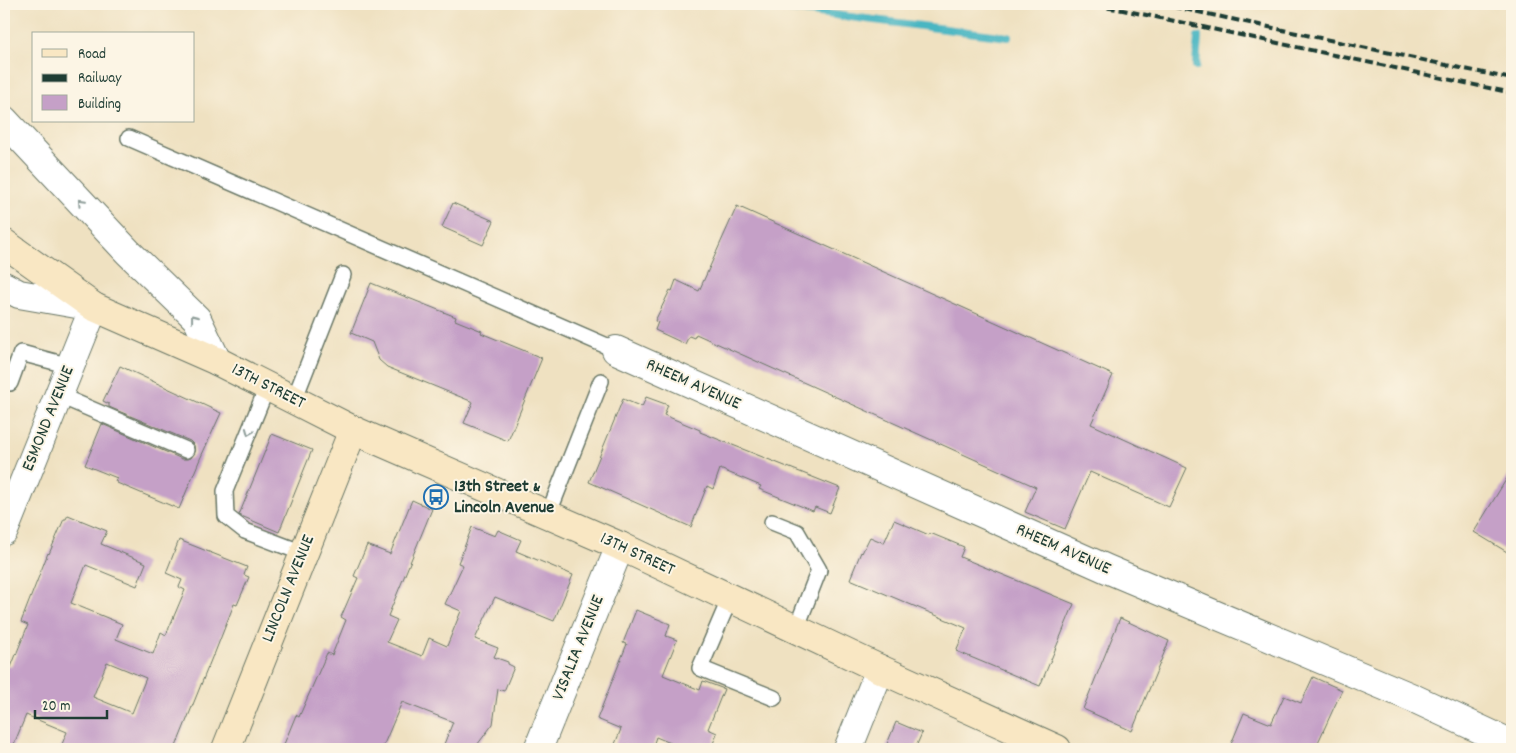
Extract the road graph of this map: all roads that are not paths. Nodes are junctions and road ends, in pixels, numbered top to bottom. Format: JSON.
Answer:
{"nodes":[{"id":1,"x":4,"y":120,"type":"edge"},
{"id":2,"x":129,"y":138,"type":"dead end"},
{"id":3,"x":4,"y":243,"type":"edge"},
{"id":4,"x":344,"y":275,"type":"dead end"},
{"id":5,"x":4,"y":286,"type":"edge"},
{"id":6,"x":94,"y":307,"type":"junction"},
{"id":7,"x":616,"y":350,"type":"joint"},
{"id":8,"x":216,"y":361,"type":"junction"},
{"id":9,"x":70,"y":366,"type":"junction"},
{"id":10,"x":601,"y":381,"type":"dead end"},
{"id":11,"x":10,"y":383,"type":"dead end"},
{"id":12,"x":267,"y":387,"type":"junction"},
{"id":13,"x":58,"y":395,"type":"junction"},
{"id":14,"x":294,"y":400,"type":"junction"},
{"id":15,"x":353,"y":430,"type":"junction"},
{"id":16,"x":186,"y":450,"type":"dead end"},
{"id":17,"x":548,"y":515,"type":"junction"},
{"id":18,"x":772,"y":522,"type":"dead end"},
{"id":19,"x":4,"y":531,"type":"edge"},
{"id":20,"x":620,"y":546,"type":"junction"},
{"id":21,"x":303,"y":553,"type":"junction"},
{"id":22,"x":730,"y":598,"type":"junction"},
{"id":23,"x":796,"y":630,"type":"junction"},
{"id":24,"x":880,"y":669,"type":"junction"},
{"id":25,"x":774,"y":698,"type":"dead end"},
{"id":26,"x":1478,"y":740,"type":"edge"},
{"id":27,"x":1512,"y":744,"type":"edge"},
{"id":28,"x":226,"y":749,"type":"edge"},
{"id":29,"x":538,"y":749,"type":"edge"},
{"id":30,"x":848,"y":749,"type":"edge"},
{"id":31,"x":1057,"y":749,"type":"edge"}],
"edges":[{"from":8,"to":1,"type":"street","name":"13TH STREET","one_way":true},
{"from":2,"to":7,"type":"lane"},
{"from":3,"to":6,"type":"main road","name":"13TH STREET"},
{"from":4,"to":14,"type":"lane"},
{"from":5,"to":6,"type":"street","name":"13TH STREET"},
{"from":6,"to":8,"type":"main road","name":"13TH STREET"},
{"from":6,"to":9,"type":"street","name":"ESMOND AVENUE"},
{"from":7,"to":26,"type":"street","name":"RHEEM AVENUE"},
{"from":8,"to":12,"type":"main road","name":"13TH STREET"},
{"from":9,"to":11,"type":"lane"},
{"from":9,"to":13,"type":"street","name":"ESMOND AVENUE"},
{"from":10,"to":17,"type":"lane"},
{"from":12,"to":14,"type":"main road","name":"13TH STREET"},
{"from":12,"to":21,"type":"lane","one_way":true},
{"from":13,"to":16,"type":"lane"},
{"from":13,"to":19,"type":"street","name":"ESMOND AVENUE"},
{"from":14,"to":15,"type":"main road","name":"13TH STREET"},
{"from":15,"to":17,"type":"main road","name":"13TH STREET"},
{"from":15,"to":21,"type":"main road","name":"LINCOLN AVENUE"},
{"from":17,"to":20,"type":"main road","name":"13TH STREET"},
{"from":18,"to":23,"type":"lane"},
{"from":20,"to":22,"type":"main road","name":"13TH STREET"},
{"from":20,"to":29,"type":"street","name":"VISALIA AVENUE"},
{"from":21,"to":28,"type":"main road","name":"LINCOLN AVENUE"},
{"from":22,"to":23,"type":"main road","name":"13TH STREET"},
{"from":22,"to":25,"type":"lane"},
{"from":23,"to":24,"type":"main road","name":"13TH STREET"},
{"from":24,"to":30,"type":"street"},
{"from":24,"to":31,"type":"main road","name":"13TH STREET"},
{"from":26,"to":27,"type":"street","name":"RHEEM AVENUE"}]}
